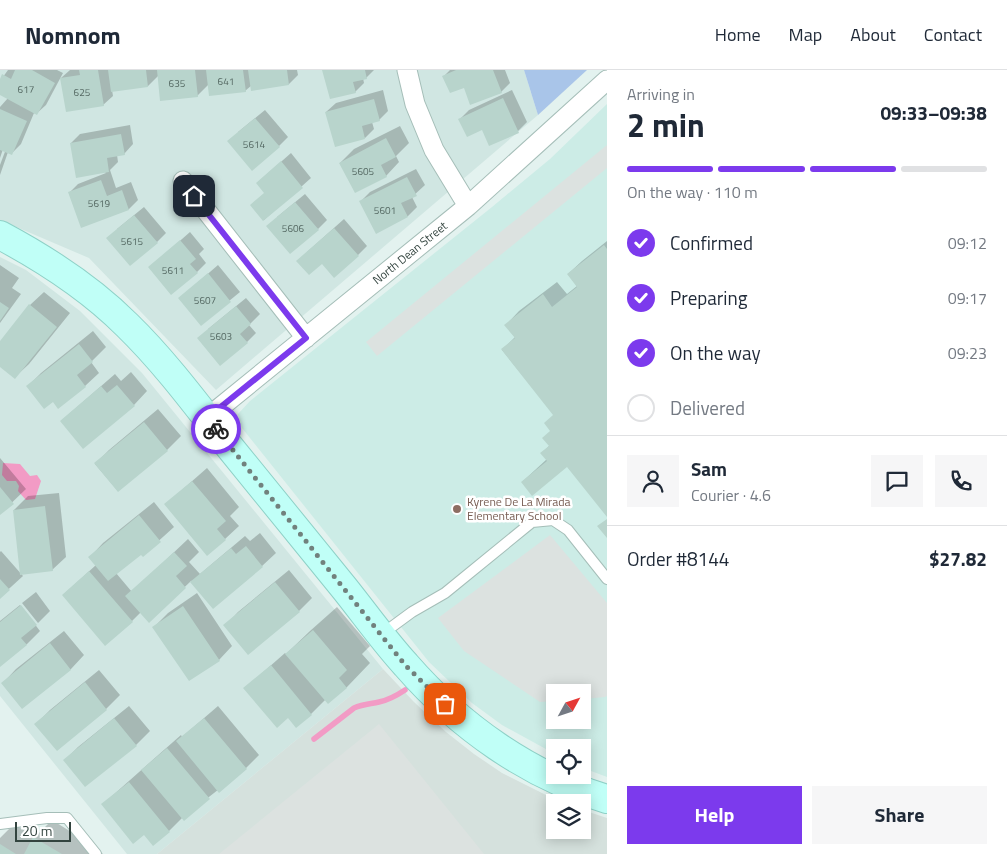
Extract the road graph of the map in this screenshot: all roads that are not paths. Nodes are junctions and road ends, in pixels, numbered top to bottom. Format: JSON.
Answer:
{"nodes":[{"id":1,"x":406,"y":70,"type":"edge"},
{"id":2,"x":607,"y":80,"type":"edge"},
{"id":3,"x":183,"y":181,"type":"dead end"},
{"id":4,"x":468,"y":206,"type":"junction"},
{"id":5,"x":0,"y":235,"type":"edge"},
{"id":6,"x":306,"y":338,"type":"junction"},
{"id":7,"x":207,"y":418,"type":"junction"},
{"id":8,"x":607,"y":579,"type":"edge"},
{"id":9,"x":381,"y":635,"type":"junction"},
{"id":10,"x":607,"y":799,"type":"edge"},
{"id":11,"x":0,"y":824,"type":"edge"},
{"id":12,"x":96,"y":854,"type":"edge"}],
"edges":[{"from":1,"to":4,"type":"street"},
{"from":2,"to":4,"type":"street","name":"North Dean Street"},
{"from":3,"to":6,"type":"street"},
{"from":4,"to":6,"type":"street","name":"North Dean Street"},
{"from":5,"to":7,"type":"street"},
{"from":6,"to":7,"type":"street","name":"North Dean Street"},
{"from":7,"to":9,"type":"street"},
{"from":8,"to":9,"type":"lane"},
{"from":9,"to":10,"type":"street"},
{"from":11,"to":12,"type":"lane"}]}
